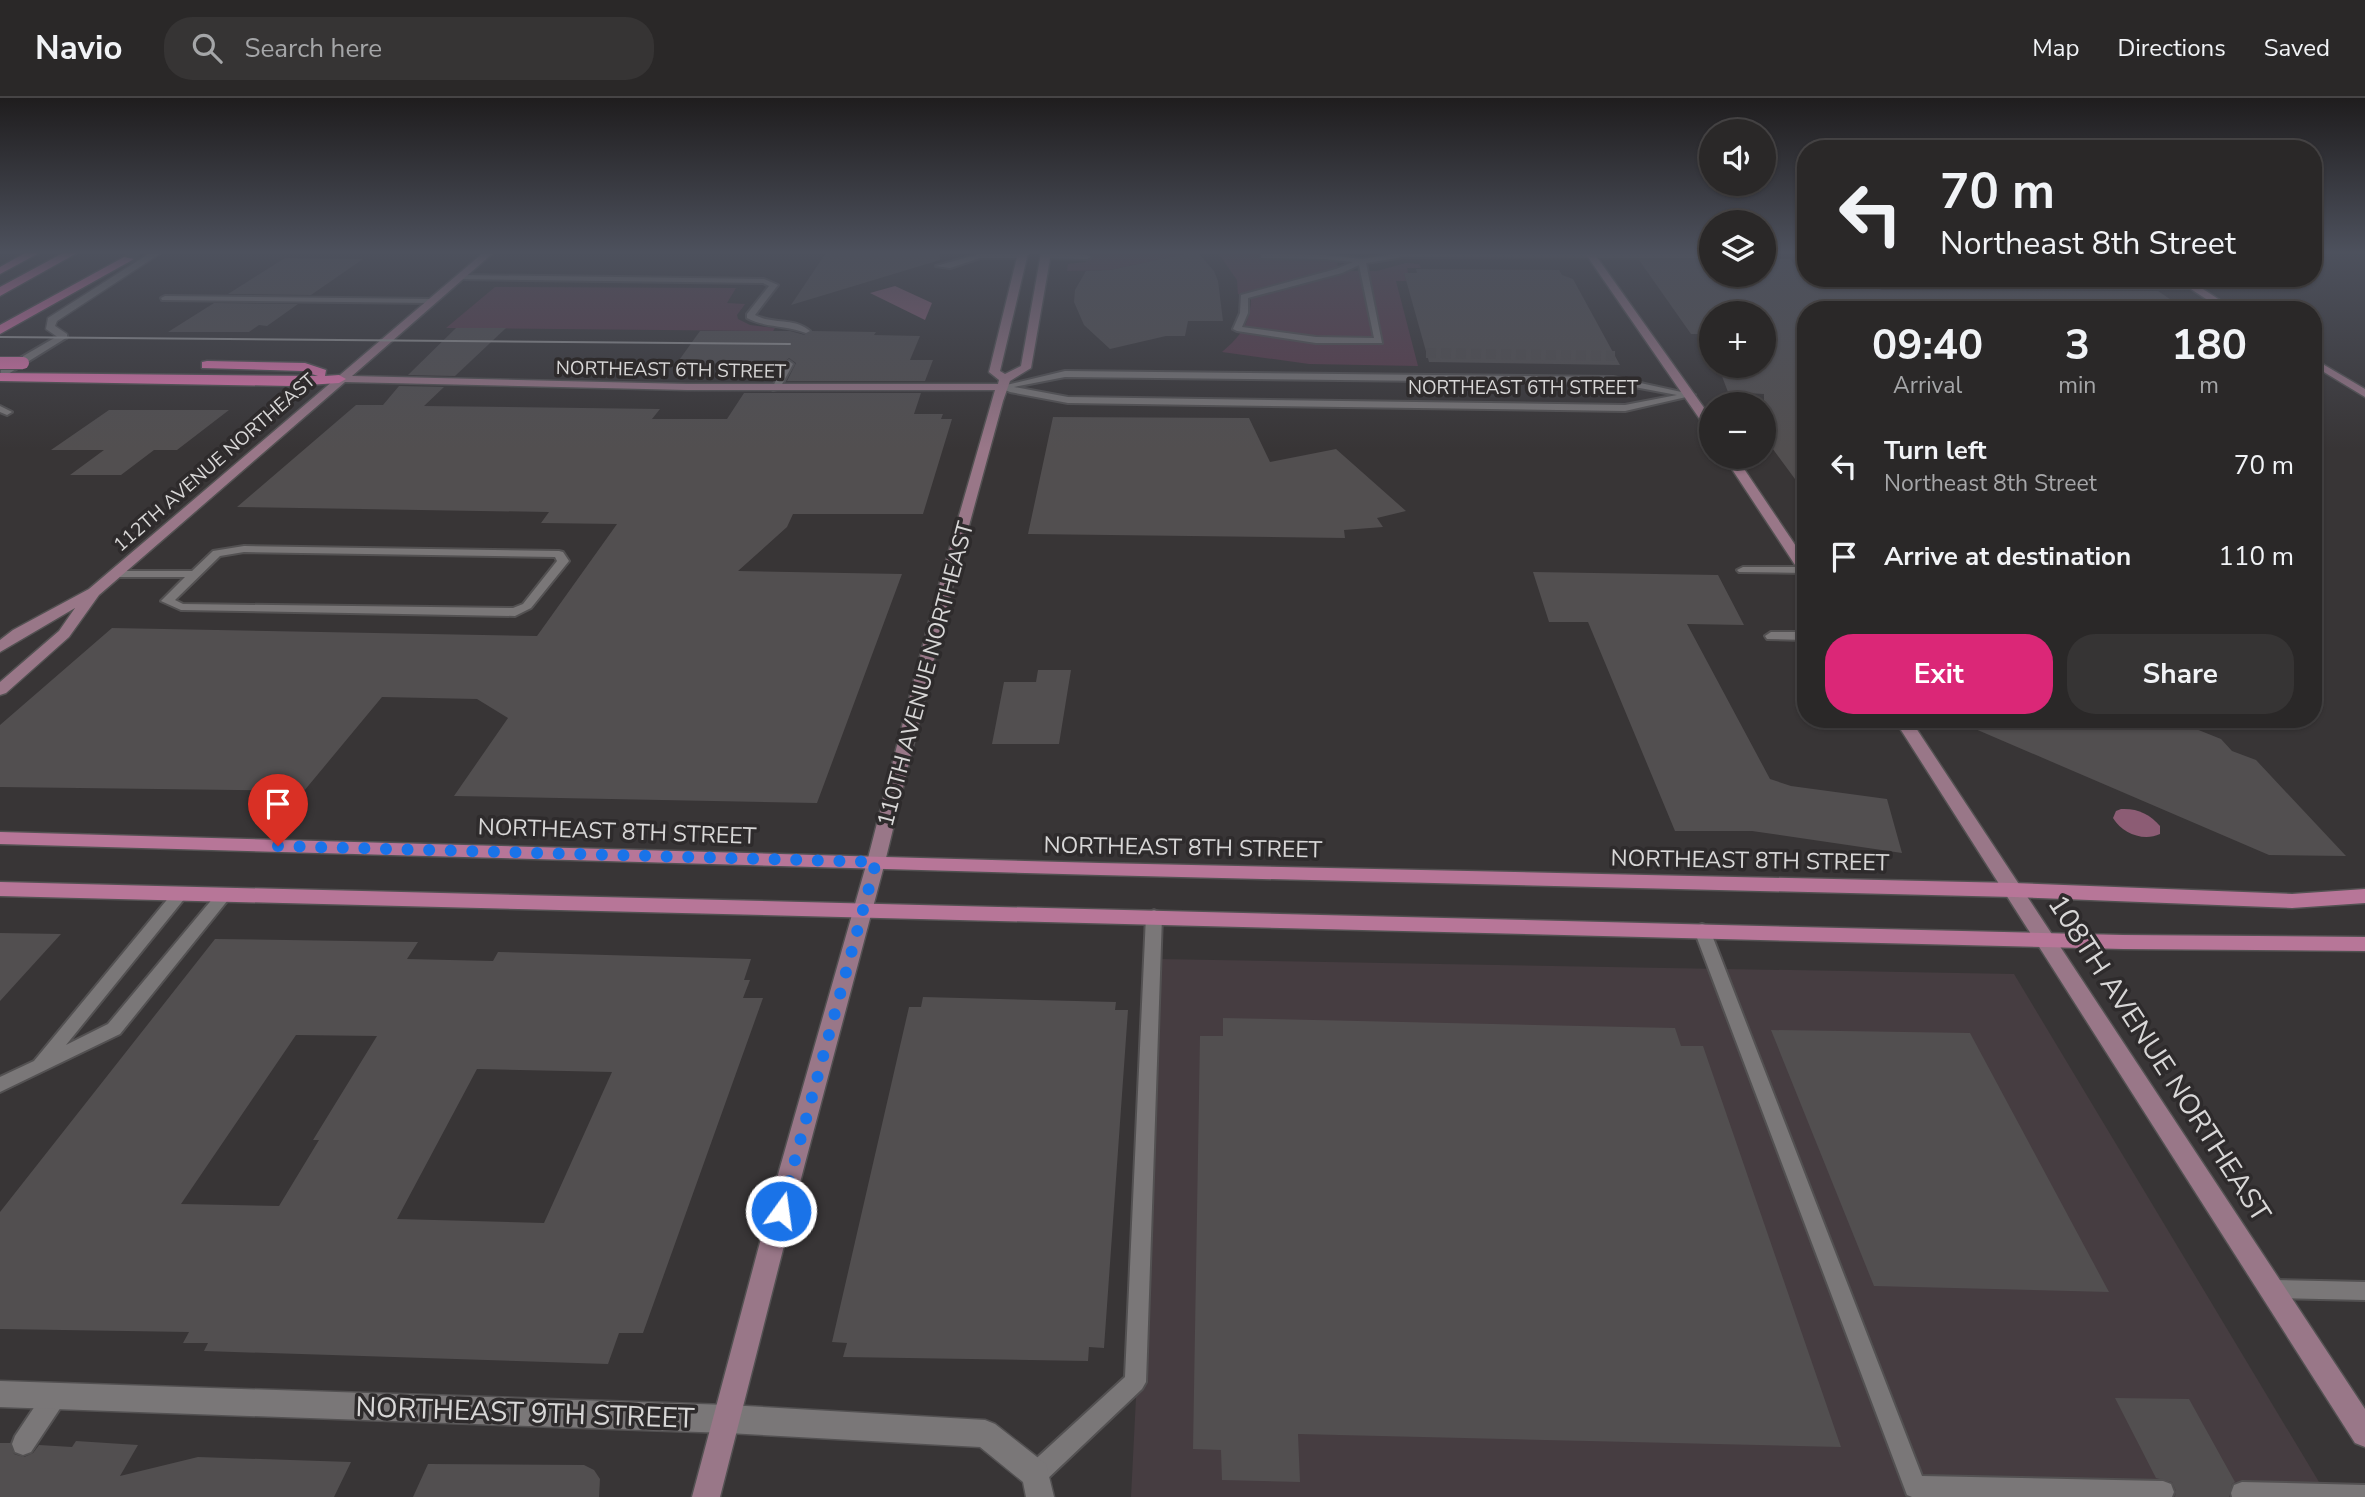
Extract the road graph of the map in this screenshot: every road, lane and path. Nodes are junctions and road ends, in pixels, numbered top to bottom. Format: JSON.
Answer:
{"nodes":[{"id":1,"x":19,"y":318,"type":"edge"},
{"id":2,"x":55,"y":318,"type":"edge"},
{"id":3,"x":411,"y":318,"type":"edge"},
{"id":4,"x":753,"y":318,"type":"edge"},
{"id":5,"x":1007,"y":318,"type":"edge"},
{"id":6,"x":1034,"y":318,"type":"edge"},
{"id":7,"x":1242,"y":318,"type":"edge"},
{"id":8,"x":1374,"y":318,"type":"edge"},
{"id":9,"x":1635,"y":318,"type":"edge"},
{"id":10,"x":0,"y":330,"type":"edge"},
{"id":11,"x":806,"y":331,"type":"dead end"},
{"id":12,"x":62,"y":336,"type":"joint"},
{"id":13,"x":0,"y":363,"type":"edge"},
{"id":14,"x":46,"y":363,"type":"dead end"},
{"id":15,"x":789,"y":364,"type":"dead end"},
{"id":16,"x":199,"y":365,"type":"dead end"},
{"id":17,"x":2322,"y":367,"type":"edge"},
{"id":18,"x":0,"y":377,"type":"edge"},
{"id":19,"x":339,"y":379,"type":"junction"},
{"id":20,"x":1003,"y":385,"type":"junction"},
{"id":21,"x":776,"y":388,"type":"junction"},
{"id":22,"x":2365,"y":394,"type":"edge"},
{"id":23,"x":1690,"y":395,"type":"junction"},
{"id":24,"x":1699,"y":408,"type":"edge"},
{"id":25,"x":1738,"y":469,"type":"edge"},
{"id":26,"x":1797,"y":558,"type":"edge"},
{"id":27,"x":1743,"y":570,"type":"dead end"},
{"id":28,"x":1797,"y":571,"type":"edge"},
{"id":29,"x":114,"y":574,"type":"junction"},
{"id":30,"x":195,"y":574,"type":"junction"},
{"id":31,"x":94,"y":592,"type":"junction"},
{"id":32,"x":1771,"y":636,"type":"dead end"},
{"id":33,"x":1797,"y":636,"type":"edge"},
{"id":34,"x":0,"y":647,"type":"edge"},
{"id":35,"x":0,"y":690,"type":"edge"},
{"id":36,"x":1908,"y":728,"type":"edge"},
{"id":37,"x":0,"y":838,"type":"edge"},
{"id":38,"x":876,"y":862,"type":"junction"},
{"id":39,"x":0,"y":890,"type":"edge"},
{"id":40,"x":2013,"y":890,"type":"junction"},
{"id":41,"x":180,"y":894,"type":"junction"},
{"id":42,"x":224,"y":895,"type":"junction"},
{"id":43,"x":2365,"y":896,"type":"edge"},
{"id":44,"x":863,"y":909,"type":"junction"},
{"id":45,"x":1154,"y":916,"type":"junction"},
{"id":46,"x":1702,"y":930,"type":"junction"},
{"id":47,"x":2046,"y":939,"type":"junction"},
{"id":48,"x":2365,"y":944,"type":"edge"},
{"id":49,"x":38,"y":1066,"type":"junction"},
{"id":50,"x":0,"y":1085,"type":"edge"},
{"id":51,"x":2272,"y":1289,"type":"junction"},
{"id":52,"x":2365,"y":1291,"type":"edge"},
{"id":53,"x":0,"y":1394,"type":"edge"},
{"id":54,"x":55,"y":1396,"type":"junction"},
{"id":55,"x":728,"y":1419,"type":"junction"},
{"id":56,"x":2365,"y":1433,"type":"edge"},
{"id":57,"x":23,"y":1444,"type":"dead end"},
{"id":58,"x":1038,"y":1486,"type":"edge"},
{"id":59,"x":2163,"y":1492,"type":"dead end"},
{"id":60,"x":2242,"y":1493,"type":"dead end"},
{"id":61,"x":2365,"y":1496,"type":"edge"},
{"id":62,"x":706,"y":1497,"type":"edge"}],
"edges":[{"from":1,"to":10,"type":"highway"},
{"from":2,"to":12,"type":"street"},
{"from":3,"to":19,"type":"street","name":"112TH AVENUE NORTHEAST"},
{"from":4,"to":11,"type":"lane"},
{"from":5,"to":20,"type":"street","name":"110TH AVENUE NORTHEAST"},
{"from":6,"to":20,"type":"street"},
{"from":7,"to":8,"type":"lane"},
{"from":9,"to":23,"type":"street"},
{"from":12,"to":18,"type":"lane"},
{"from":13,"to":14,"type":"highway","bridge":true},
{"from":15,"to":21,"type":"lane"},
{"from":16,"to":19,"type":"highway"},
{"from":17,"to":22,"type":"street"},
{"from":18,"to":19,"type":"highway"},
{"from":19,"to":21,"type":"street","name":"NORTHEAST 6TH STREET"},
{"from":19,"to":29,"type":"street","name":"112TH AVENUE NORTHEAST"},
{"from":20,"to":21,"type":"street","name":"NORTHEAST 6TH STREET"},
{"from":20,"to":23,"type":"lane","name":"NORTHEAST 6TH STREET"},
{"from":20,"to":23,"type":"lane","name":"NORTHEAST 6TH STREET"},
{"from":20,"to":38,"type":"street","name":"110TH AVENUE NORTHEAST"},
{"from":23,"to":24,"type":"street"},
{"from":25,"to":26,"type":"street"},
{"from":27,"to":28,"type":"lane"},
{"from":29,"to":30,"type":"lane"},
{"from":29,"to":31,"type":"street","name":"112TH AVENUE NORTHEAST"},
{"from":30,"to":30,"type":"lane"},
{"from":31,"to":34,"type":"street","name":"112TH AVENUE NORTHEAST"},
{"from":31,"to":35,"type":"street","name":"112TH AVENUE NORTHEAST"},
{"from":32,"to":33,"type":"lane"},
{"from":36,"to":40,"type":"street","name":"108TH AVENUE NORTHEAST"},
{"from":37,"to":38,"type":"main road","name":"NORTHEAST 8TH STREET"},
{"from":38,"to":40,"type":"main road","name":"NORTHEAST 8TH STREET"},
{"from":38,"to":44,"type":"street","name":"110TH AVENUE NORTHEAST"},
{"from":39,"to":41,"type":"main road"},
{"from":40,"to":43,"type":"main road","name":"NORTHEAST 8TH STREET"},
{"from":40,"to":47,"type":"street","name":"108TH AVENUE NORTHEAST"},
{"from":41,"to":42,"type":"main road"},
{"from":41,"to":49,"type":"lane"},
{"from":42,"to":44,"type":"main road"},
{"from":42,"to":49,"type":"lane"},
{"from":44,"to":45,"type":"main road"},
{"from":44,"to":55,"type":"street","name":"110TH AVENUE NORTHEAST"},
{"from":45,"to":46,"type":"main road"},
{"from":45,"to":58,"type":"lane"},
{"from":46,"to":47,"type":"main road"},
{"from":46,"to":59,"type":"lane"},
{"from":47,"to":48,"type":"main road"},
{"from":47,"to":51,"type":"street","name":"108TH AVENUE NORTHEAST"},
{"from":49,"to":50,"type":"lane"},
{"from":51,"to":52,"type":"lane"},
{"from":51,"to":56,"type":"street","name":"108TH AVENUE NORTHEAST"},
{"from":53,"to":54,"type":"street","name":"NORTHEAST 9TH STREET"},
{"from":54,"to":55,"type":"street","name":"NORTHEAST 9TH STREET"},
{"from":54,"to":57,"type":"lane"},
{"from":55,"to":58,"type":"street","name":"NORTHEAST 9TH STREET"},
{"from":55,"to":62,"type":"street","name":"110TH AVENUE NORTHEAST"},
{"from":60,"to":61,"type":"lane"}]}
